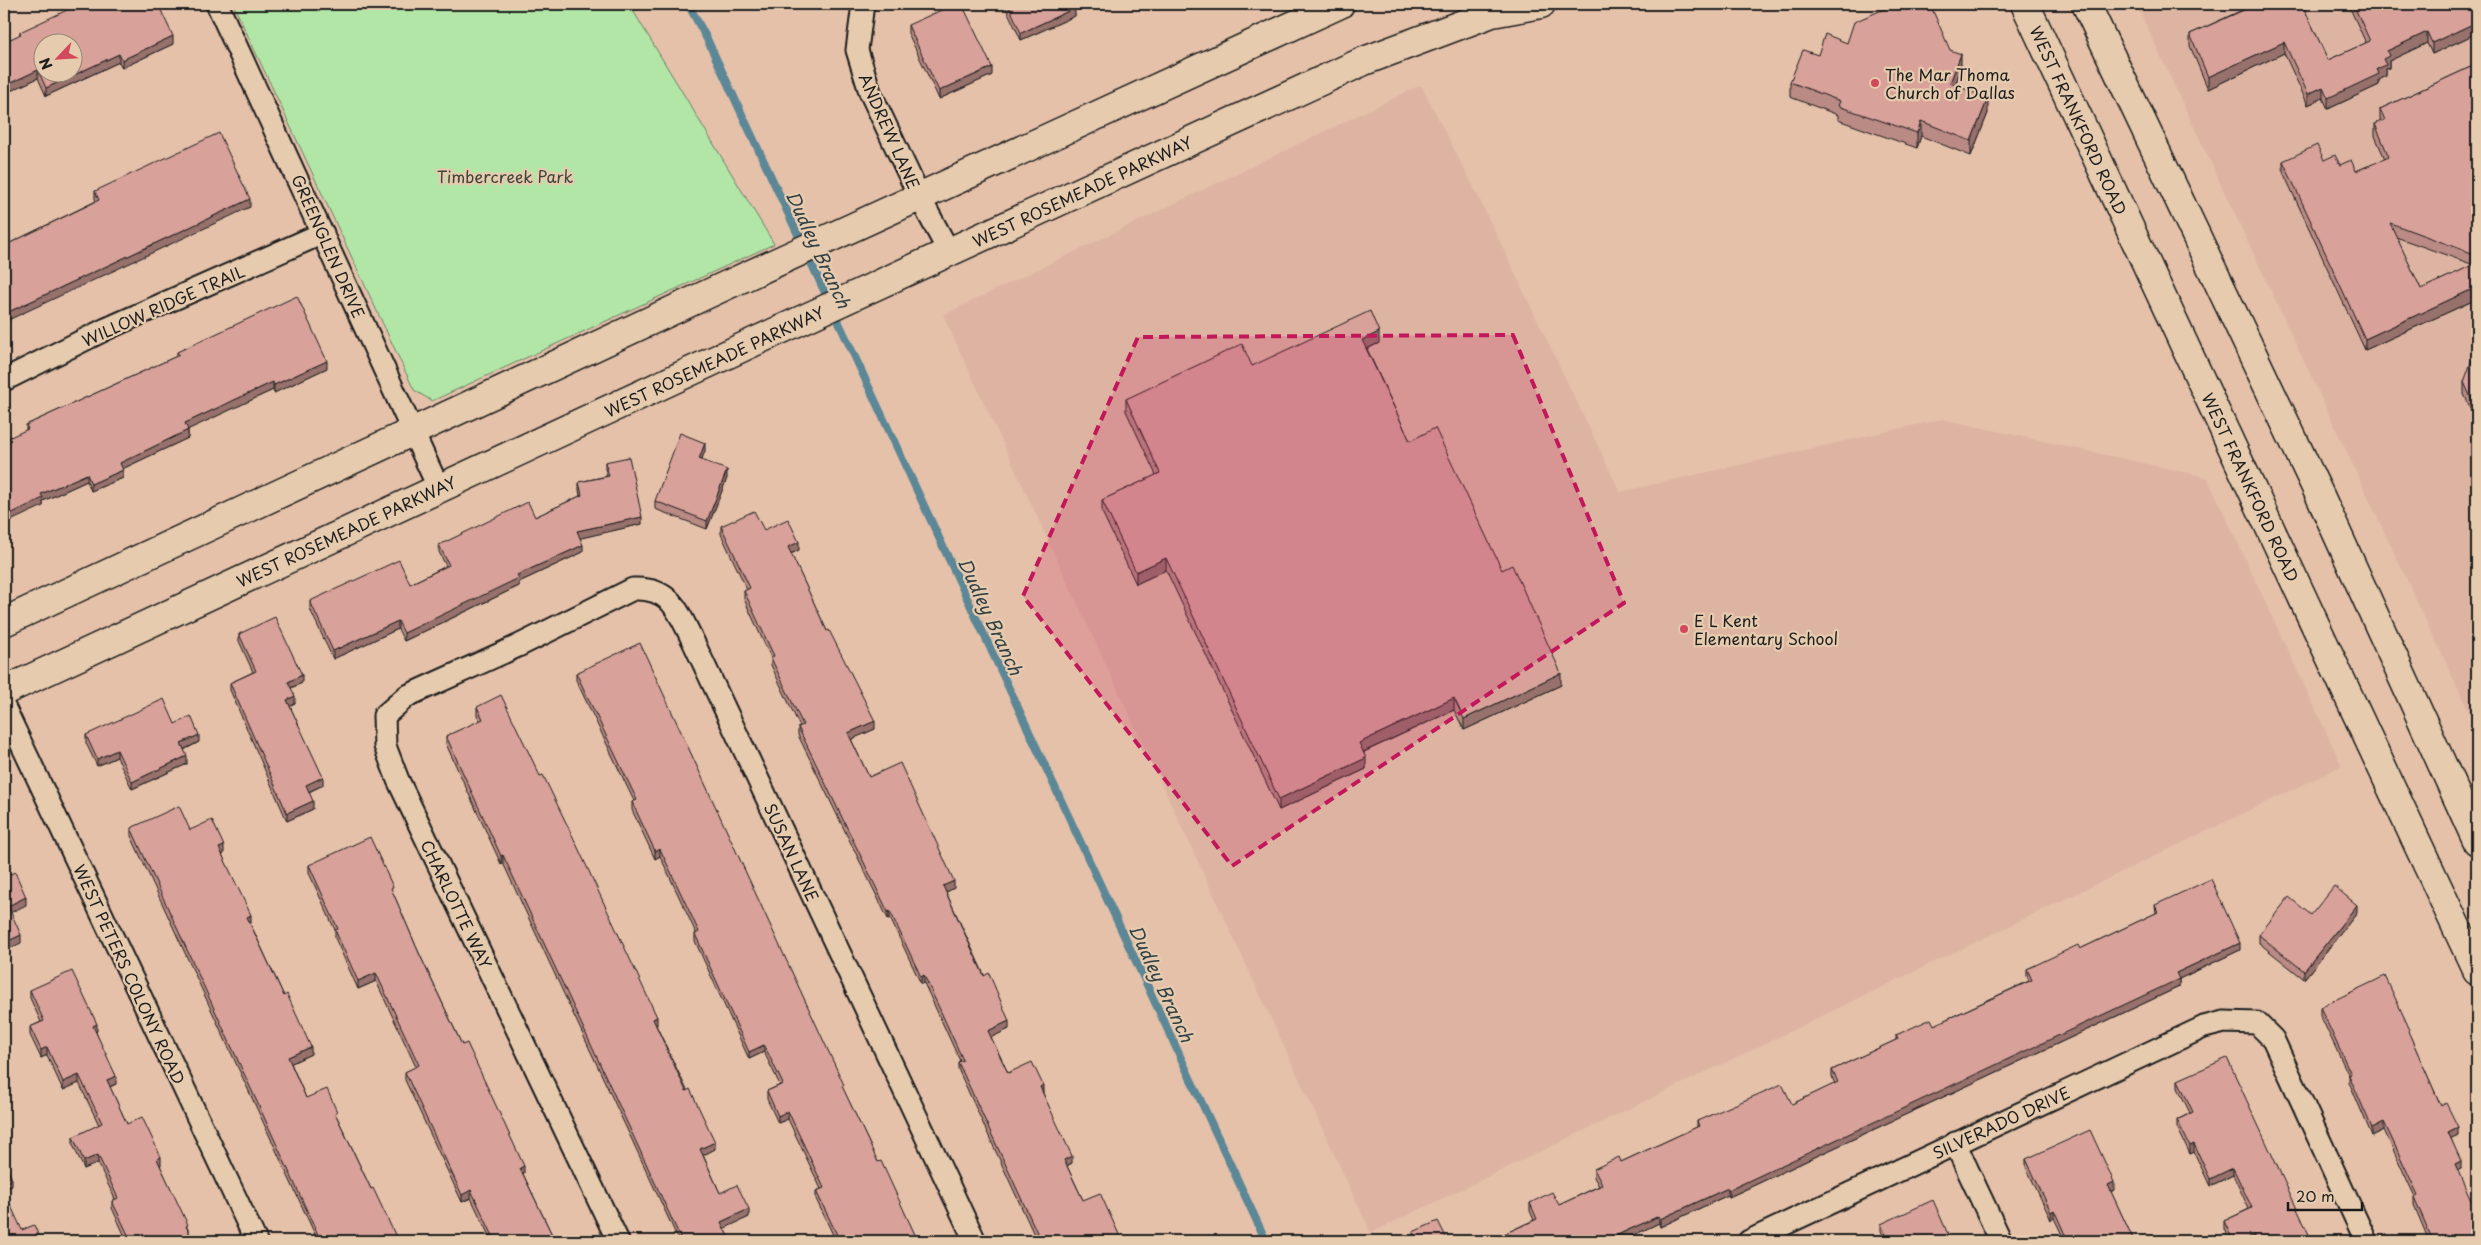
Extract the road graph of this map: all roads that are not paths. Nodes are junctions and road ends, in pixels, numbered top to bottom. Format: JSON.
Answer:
{"nodes":[{"id":1,"x":217,"y":4,"type":"edge"},
{"id":2,"x":863,"y":4,"type":"edge"},
{"id":3,"x":1340,"y":4,"type":"edge"},
{"id":4,"x":1542,"y":4,"type":"edge"},
{"id":5,"x":2025,"y":4,"type":"edge"},
{"id":6,"x":2086,"y":4,"type":"edge"},
{"id":7,"x":920,"y":198,"type":"junction"},
{"id":8,"x":323,"y":233,"type":"junction"},
{"id":9,"x":949,"y":252,"type":"junction"},
{"id":10,"x":4,"y":380,"type":"edge"},
{"id":11,"x":413,"y":432,"type":"junction"},
{"id":12,"x":440,"y":489,"type":"junction"},
{"id":13,"x":4,"y":622,"type":"edge"},
{"id":14,"x":534,"y":637,"type":"joint"},
{"id":15,"x":4,"y":691,"type":"edge"},
{"id":16,"x":4,"y":708,"type":"edge"},
{"id":17,"x":2477,"y":841,"type":"edge"},
{"id":18,"x":2477,"y":971,"type":"edge"},
{"id":19,"x":1955,"y":1143,"type":"junction"},
{"id":20,"x":256,"y":1241,"type":"edge"},
{"id":21,"x":618,"y":1241,"type":"edge"},
{"id":22,"x":975,"y":1241,"type":"edge"},
{"id":23,"x":1749,"y":1241,"type":"edge"},
{"id":24,"x":2001,"y":1241,"type":"edge"},
{"id":25,"x":2366,"y":1241,"type":"edge"}],
"edges":[{"from":1,"to":8,"type":"street","name":"GREENGLEN DRIVE"},
{"from":2,"to":7,"type":"street","name":"ANDREW LANE"},
{"from":3,"to":7,"type":"main road"},
{"from":4,"to":9,"type":"main road","name":"WEST ROSEMEADE PARKWAY"},
{"from":5,"to":18,"type":"main road","name":"WEST FRANKFORD ROAD"},
{"from":6,"to":17,"type":"main road"},
{"from":7,"to":9,"type":"street","name":"ANDREW LANE"},
{"from":7,"to":11,"type":"main road"},
{"from":8,"to":10,"type":"street","name":"WILLOW RIDGE TRAIL"},
{"from":8,"to":11,"type":"street","name":"GREENGLEN DRIVE"},
{"from":9,"to":12,"type":"main road","name":"WEST ROSEMEADE PARKWAY"},
{"from":11,"to":12,"type":"street","name":"GREENGLEN DRIVE"},
{"from":11,"to":13,"type":"main road"},
{"from":12,"to":15,"type":"main road","name":"WEST ROSEMEADE PARKWAY"},
{"from":14,"to":21,"type":"street","name":"CHARLOTTE WAY"},
{"from":14,"to":22,"type":"street","name":"SUSAN LANE"},
{"from":16,"to":20,"type":"street","name":"WEST PETERS COLONY ROAD"},
{"from":19,"to":23,"type":"street","name":"SILVERADO DRIVE"},
{"from":19,"to":24,"type":"street"},
{"from":19,"to":25,"type":"street","name":"SILVERADO DRIVE"}]}
